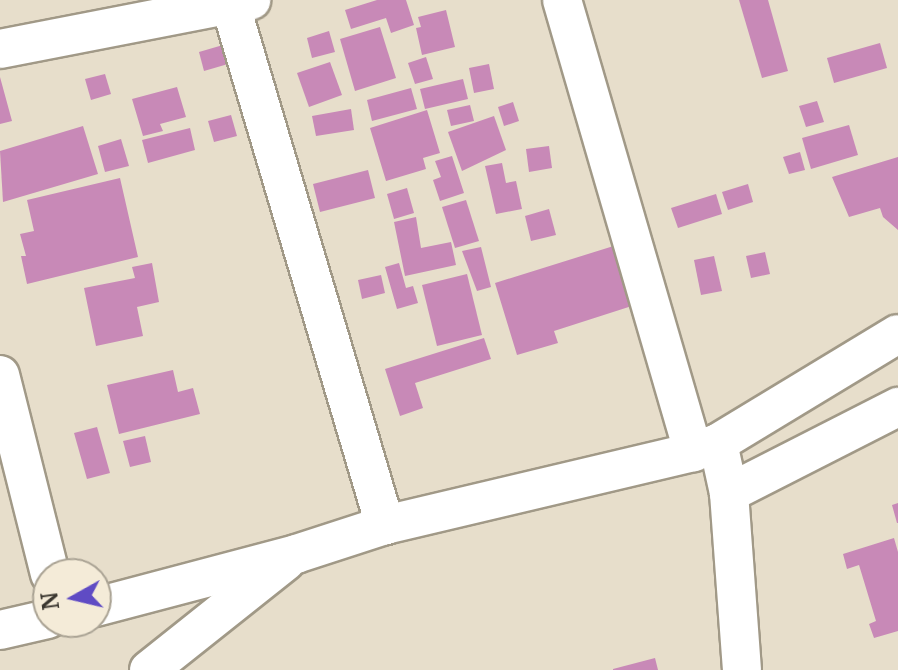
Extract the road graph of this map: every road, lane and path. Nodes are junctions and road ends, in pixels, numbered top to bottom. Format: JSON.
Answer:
{"nodes":[{"id":1,"x":562,"y":0,"type":"edge"},
{"id":2,"x":237,"y":1,"type":"edge"},
{"id":3,"x":0,"y":49,"type":"edge"},
{"id":4,"x":898,"y":334,"type":"edge"},
{"id":5,"x":0,"y":375,"type":"edge"},
{"id":6,"x":898,"y":407,"type":"edge"},
{"id":7,"x":705,"y":447,"type":"junction"},
{"id":8,"x":729,"y":493,"type":"junction"},
{"id":9,"x":385,"y":525,"type":"junction"},
{"id":10,"x":296,"y":554,"type":"junction"},
{"id":11,"x":46,"y":558,"type":"edge"},
{"id":12,"x":112,"y":603,"type":"edge"},
{"id":13,"x":32,"y":623,"type":"edge"},
{"id":14,"x":0,"y":630,"type":"edge"},
{"id":15,"x":149,"y":670,"type":"edge"},
{"id":16,"x":742,"y":670,"type":"edge"}],
"edges":[{"from":1,"to":7,"type":"street"},
{"from":2,"to":3,"type":"street"},
{"from":2,"to":9,"type":"street"},
{"from":4,"to":7,"type":"street"},
{"from":5,"to":11,"type":"street"},
{"from":6,"to":8,"type":"street"},
{"from":7,"to":8,"type":"street"},
{"from":7,"to":9,"type":"street"},
{"from":8,"to":16,"type":"street"},
{"from":9,"to":10,"type":"street"},
{"from":10,"to":12,"type":"street"},
{"from":10,"to":15,"type":"street"},
{"from":13,"to":14,"type":"street"}]}
